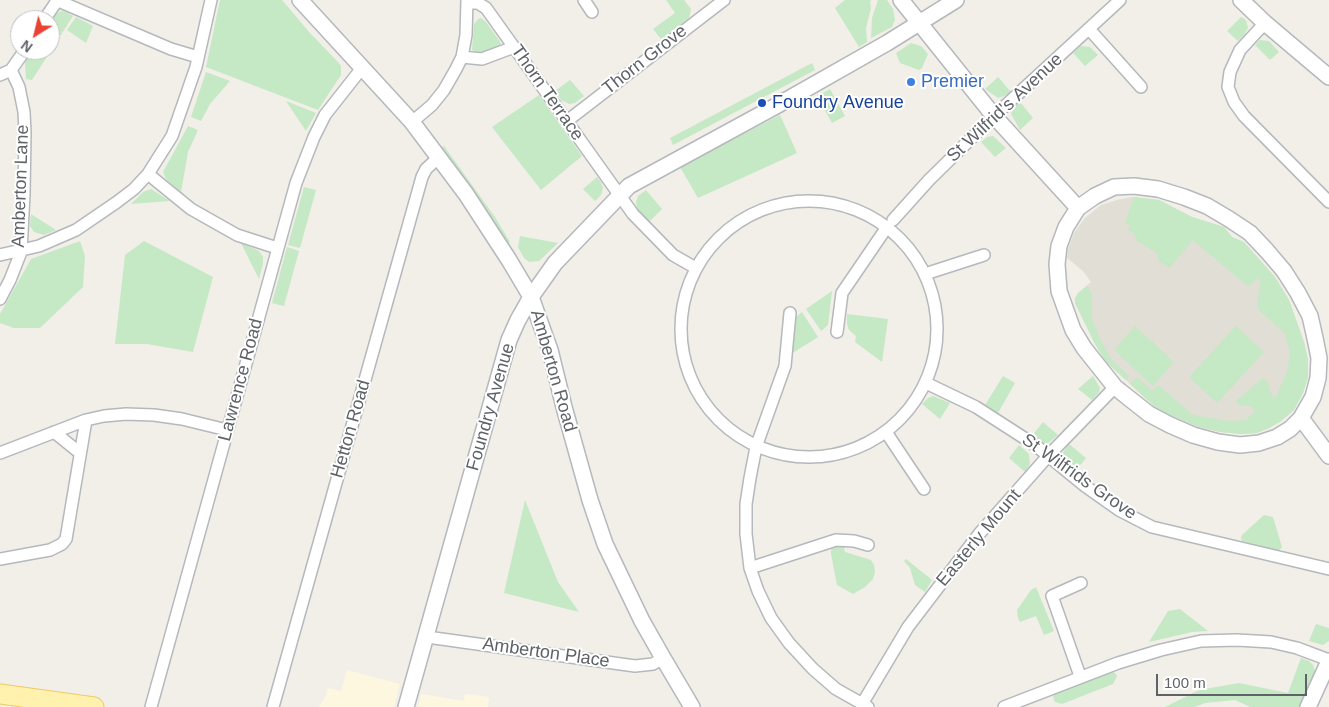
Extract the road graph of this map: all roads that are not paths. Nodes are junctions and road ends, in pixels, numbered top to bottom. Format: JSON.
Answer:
{"nodes":[{"id":1,"x":56,"y":0,"type":"edge"},
{"id":2,"x":211,"y":0,"type":"edge"},
{"id":3,"x":300,"y":0,"type":"edge"},
{"id":4,"x":584,"y":0,"type":"edge"},
{"id":5,"x":724,"y":0,"type":"edge"},
{"id":6,"x":901,"y":0,"type":"edge"},
{"id":7,"x":956,"y":0,"type":"edge"},
{"id":8,"x":1120,"y":0,"type":"edge"},
{"id":9,"x":1241,"y":0,"type":"edge"},
{"id":10,"x":467,"y":2,"type":"edge"},
{"id":11,"x":592,"y":12,"type":"dead end"},
{"id":12,"x":919,"y":23,"type":"junction"},
{"id":13,"x":1265,"y":23,"type":"junction"},
{"id":14,"x":1089,"y":29,"type":"junction"},
{"id":15,"x":514,"y":47,"type":"junction"},
{"id":16,"x":198,"y":57,"type":"junction"},
{"id":17,"x":462,"y":57,"type":"junction"},
{"id":18,"x":18,"y":60,"type":"edge"},
{"id":19,"x":362,"y":68,"type":"junction"},
{"id":20,"x":11,"y":70,"type":"junction"},
{"id":21,"x":0,"y":75,"type":"edge"},
{"id":22,"x":1329,"y":77,"type":"edge"},
{"id":23,"x":1142,"y":87,"type":"dead end"},
{"id":24,"x":994,"y":116,"type":"junction"},
{"id":25,"x":567,"y":121,"type":"junction"},
{"id":26,"x":412,"y":122,"type":"junction"},
{"id":27,"x":439,"y":157,"type":"junction"},
{"id":28,"x":148,"y":174,"type":"junction"},
{"id":29,"x":619,"y":195,"type":"junction"},
{"id":30,"x":1329,"y":202,"type":"edge"},
{"id":31,"x":1078,"y":208,"type":"junction"},
{"id":32,"x":890,"y":223,"type":"junction"},
{"id":33,"x":277,"y":248,"type":"junction"},
{"id":34,"x":20,"y":252,"type":"junction"},
{"id":35,"x":0,"y":255,"type":"edge"},
{"id":36,"x":984,"y":255,"type":"dead end"},
{"id":37,"x":694,"y":267,"type":"junction"},
{"id":38,"x":925,"y":274,"type":"junction"},
{"id":39,"x":531,"y":297,"type":"junction"},
{"id":40,"x":0,"y":299,"type":"edge"},
{"id":41,"x":790,"y":312,"type":"dead end"},
{"id":42,"x":837,"y":332,"type":"dead end"},
{"id":43,"x":1324,"y":357,"type":"edge"},
{"id":44,"x":926,"y":383,"type":"junction"},
{"id":45,"x":1115,"y":387,"type":"junction"},
{"id":46,"x":1301,"y":418,"type":"junction"},
{"id":47,"x":86,"y":420,"type":"junction"},
{"id":48,"x":228,"y":430,"type":"junction"},
{"id":49,"x":54,"y":432,"type":"junction"},
{"id":50,"x":886,"y":432,"type":"junction"},
{"id":51,"x":756,"y":447,"type":"junction"},
{"id":52,"x":0,"y":453,"type":"edge"},
{"id":53,"x":80,"y":453,"type":"junction"},
{"id":54,"x":1048,"y":456,"type":"junction"},
{"id":55,"x":1329,"y":456,"type":"edge"},
{"id":56,"x":924,"y":489,"type":"dead end"},
{"id":57,"x":868,"y":545,"type":"dead end"},
{"id":58,"x":0,"y":559,"type":"edge"},
{"id":59,"x":750,"y":568,"type":"junction"},
{"id":60,"x":1329,"y":569,"type":"edge"},
{"id":61,"x":1081,"y":583,"type":"dead end"},
{"id":62,"x":427,"y":637,"type":"junction"},
{"id":63,"x":663,"y":658,"type":"junction"},
{"id":64,"x":1329,"y":661,"type":"edge"},
{"id":65,"x":1080,"y":676,"type":"junction"},
{"id":66,"x":0,"y":694,"type":"edge"},
{"id":67,"x":865,"y":705,"type":"edge"},
{"id":68,"x":94,"y":707,"type":"edge"},
{"id":69,"x":150,"y":707,"type":"edge"},
{"id":70,"x":273,"y":707,"type":"edge"},
{"id":71,"x":406,"y":707,"type":"edge"},
{"id":72,"x":692,"y":707,"type":"edge"},
{"id":73,"x":1004,"y":707,"type":"edge"},
{"id":74,"x":1308,"y":707,"type":"edge"}],
"edges":[{"from":1,"to":16,"type":"street"},
{"from":2,"to":16,"type":"street"},
{"from":3,"to":19,"type":"street","name":"Amberton Road"},
{"from":4,"to":11,"type":"street"},
{"from":5,"to":25,"type":"street","name":"Thorn Grove"},
{"from":6,"to":12,"type":"street"},
{"from":7,"to":12,"type":"street","name":"Foundry Avenue"},
{"from":8,"to":14,"type":"street","name":"St Wilfrid's Avenue"},
{"from":9,"to":13,"type":"street"},
{"from":10,"to":15,"type":"street","name":"Thorn Terrace"},
{"from":10,"to":17,"type":"street"},
{"from":12,"to":24,"type":"street"},
{"from":12,"to":29,"type":"street","name":"Foundry Avenue"},
{"from":13,"to":22,"type":"street"},
{"from":13,"to":30,"type":"street"},
{"from":14,"to":23,"type":"street"},
{"from":14,"to":24,"type":"street","name":"St Wilfrid's Avenue"},
{"from":15,"to":17,"type":"street"},
{"from":15,"to":25,"type":"street","name":"Thorn Terrace"},
{"from":16,"to":28,"type":"street"},
{"from":17,"to":26,"type":"street"},
{"from":18,"to":20,"type":"street"},
{"from":19,"to":26,"type":"street","name":"Amberton Road"},
{"from":19,"to":33,"type":"street","name":"Lawrence Road"},
{"from":20,"to":21,"type":"street"},
{"from":20,"to":34,"type":"street","name":"Amberton Lane"},
{"from":24,"to":31,"type":"street"},
{"from":24,"to":32,"type":"street","name":"St Wilfrid's Avenue"},
{"from":25,"to":29,"type":"street","name":"Thorn Terrace"},
{"from":26,"to":27,"type":"street","name":"Amberton Road"},
{"from":27,"to":39,"type":"street","name":"Amberton Road"},
{"from":27,"to":70,"type":"street","name":"Hetton Road"},
{"from":28,"to":33,"type":"street"},
{"from":28,"to":34,"type":"street"},
{"from":29,"to":37,"type":"street","name":"Thorn Terrace"},
{"from":29,"to":39,"type":"street","name":"Foundry Avenue"},
{"from":31,"to":43,"type":"street"},
{"from":31,"to":45,"type":"street"},
{"from":32,"to":37,"type":"street"},
{"from":32,"to":38,"type":"street"},
{"from":32,"to":42,"type":"street","name":"St Wilfrid's Avenue"},
{"from":33,"to":48,"type":"street","name":"Lawrence Road"},
{"from":34,"to":35,"type":"street"},
{"from":34,"to":40,"type":"street","name":"Amberton Lane"},
{"from":36,"to":38,"type":"street"},
{"from":37,"to":51,"type":"street"},
{"from":38,"to":44,"type":"street"},
{"from":39,"to":62,"type":"street","name":"Foundry Avenue"},
{"from":39,"to":63,"type":"street","name":"Amberton Road"},
{"from":41,"to":51,"type":"street"},
{"from":43,"to":46,"type":"street"},
{"from":44,"to":50,"type":"street"},
{"from":44,"to":54,"type":"street","name":"St Wilfrids Grove"},
{"from":45,"to":46,"type":"street"},
{"from":45,"to":54,"type":"street","name":"Easterly Mount"},
{"from":46,"to":55,"type":"street"},
{"from":47,"to":48,"type":"street"},
{"from":47,"to":49,"type":"street"},
{"from":47,"to":53,"type":"street"},
{"from":48,"to":69,"type":"street","name":"Lawrence Road"},
{"from":49,"to":52,"type":"street"},
{"from":49,"to":53,"type":"street"},
{"from":50,"to":51,"type":"street"},
{"from":50,"to":56,"type":"street"},
{"from":51,"to":59,"type":"street"},
{"from":53,"to":58,"type":"street"},
{"from":54,"to":60,"type":"street","name":"St Wilfrids Grove"},
{"from":54,"to":67,"type":"street","name":"Easterly Mount"},
{"from":57,"to":59,"type":"street"},
{"from":59,"to":67,"type":"street"},
{"from":61,"to":65,"type":"street"},
{"from":62,"to":63,"type":"street","name":"Amberton Place"},
{"from":62,"to":71,"type":"street","name":"Foundry Avenue"},
{"from":63,"to":72,"type":"street","name":"Amberton Road"},
{"from":64,"to":65,"type":"street"},
{"from":64,"to":74,"type":"street"},
{"from":65,"to":73,"type":"street"},
{"from":66,"to":68,"type":"main road"}]}
